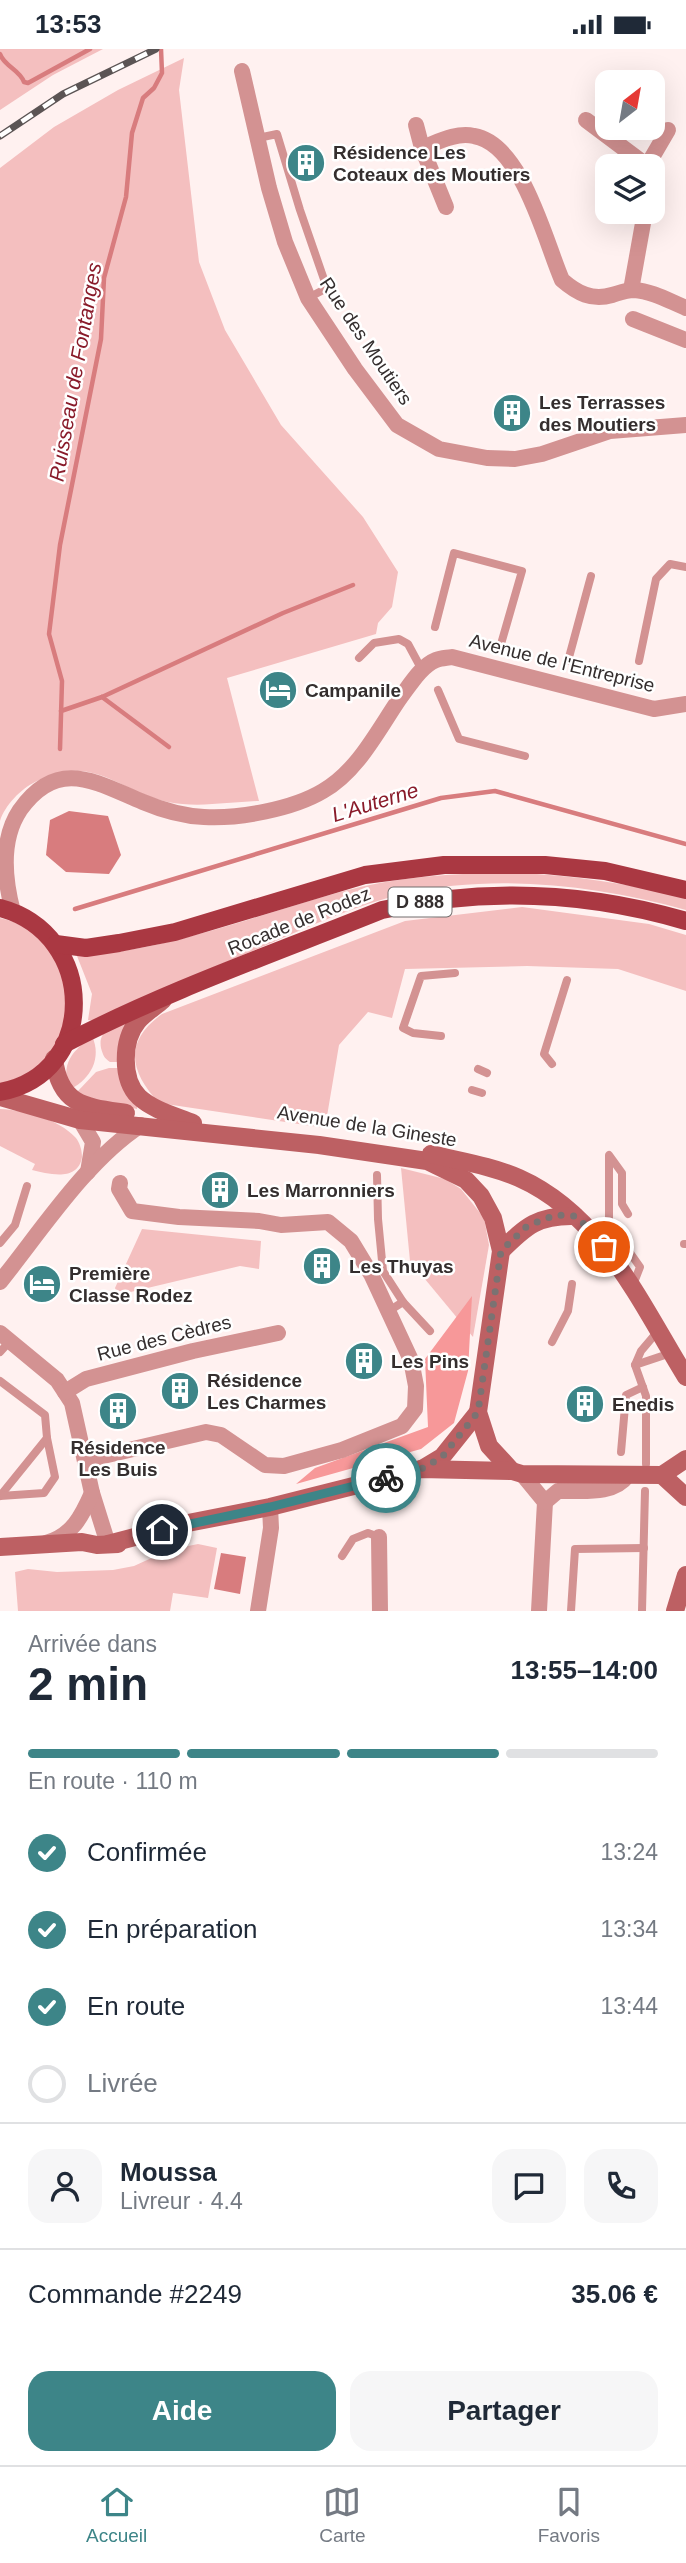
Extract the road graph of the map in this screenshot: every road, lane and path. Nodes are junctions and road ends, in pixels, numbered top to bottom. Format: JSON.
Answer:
{"nodes":[{"id":1,"x":242,"y":71,"type":"dead end"},
{"id":2,"x":586,"y":120,"type":"dead end"},
{"id":3,"x":416,"y":125,"type":"dead end"},
{"id":4,"x":668,"y":130,"type":"dead end"},
{"id":5,"x":257,"y":138,"type":"junction"},
{"id":6,"x":422,"y":148,"type":"junction"},
{"id":7,"x":631,"y":154,"type":"edge"},
{"id":8,"x":654,"y":154,"type":"edge"},
{"id":9,"x":446,"y":207,"type":"dead end"},
{"id":10,"x":643,"y":224,"type":"edge"},
{"id":11,"x":631,"y":290,"type":"junction"},
{"id":12,"x":308,"y":298,"type":"junction"},
{"id":13,"x":686,"y":308,"type":"edge"},
{"id":14,"x":633,"y":319,"type":"dead end"},
{"id":15,"x":686,"y":340,"type":"edge"},
{"id":16,"x":686,"y":425,"type":"edge"},
{"id":17,"x":686,"y":567,"type":"edge"},
{"id":18,"x":591,"y":576,"type":"dead end"},
{"id":19,"x":435,"y":627,"type":"dead end"},
{"id":20,"x":501,"y":644,"type":"dead end"},
{"id":21,"x":359,"y":658,"type":"dead end"},
{"id":22,"x":568,"y":661,"type":"dead end"},
{"id":23,"x":639,"y":661,"type":"dead end"},
{"id":24,"x":422,"y":670,"type":"junction"},
{"id":25,"x":438,"y":690,"type":"dead end"},
{"id":26,"x":686,"y":704,"type":"edge"},
{"id":27,"x":525,"y":756,"type":"dead end"},
{"id":28,"x":2,"y":865,"type":"edge"},
{"id":29,"x":686,"y":890,"type":"edge"},
{"id":30,"x":7,"y":910,"type":"edge"},
{"id":31,"x":686,"y":921,"type":"edge"},
{"id":32,"x":56,"y":944,"type":"junction"},
{"id":33,"x":455,"y":973,"type":"dead end"},
{"id":34,"x":567,"y":980,"type":"dead end"},
{"id":35,"x":169,"y":995,"type":"junction"},
{"id":36,"x":441,"y":1036,"type":"dead end"},
{"id":37,"x":59,"y":1052,"type":"junction"},
{"id":38,"x":552,"y":1064,"type":"dead end"},
{"id":39,"x":478,"y":1069,"type":"dead end"},
{"id":40,"x":487,"y":1073,"type":"dead end"},
{"id":41,"x":472,"y":1090,"type":"dead end"},
{"id":42,"x":482,"y":1093,"type":"dead end"},
{"id":43,"x":0,"y":1094,"type":"edge"},
{"id":44,"x":80,"y":1120,"type":"junction"},
{"id":45,"x":193,"y":1123,"type":"junction"},
{"id":46,"x":141,"y":1125,"type":"junction"},
{"id":47,"x":88,"y":1172,"type":"junction"},
{"id":48,"x":377,"y":1175,"type":"dead end"},
{"id":49,"x":120,"y":1183,"type":"dead end"},
{"id":50,"x":27,"y":1186,"type":"dead end"},
{"id":51,"x":628,"y":1214,"type":"dead end"},
{"id":52,"x":575,"y":1216,"type":"junction"},
{"id":53,"x":0,"y":1243,"type":"edge"},
{"id":54,"x":501,"y":1251,"type":"junction"},
{"id":55,"x":381,"y":1253,"type":"junction"},
{"id":56,"x":363,"y":1261,"type":"junction"},
{"id":57,"x":0,"y":1282,"type":"edge"},
{"id":58,"x":572,"y":1285,"type":"dead end"},
{"id":59,"x":632,"y":1287,"type":"junction"},
{"id":60,"x":403,"y":1302,"type":"junction"},
{"id":61,"x":387,"y":1312,"type":"junction"},
{"id":62,"x":430,"y":1331,"type":"dead end"},
{"id":63,"x":658,"y":1331,"type":"junction"},
{"id":64,"x":278,"y":1333,"type":"dead end"},
{"id":65,"x":552,"y":1342,"type":"dead end"},
{"id":66,"x":3,"y":1343,"type":"edge"},
{"id":67,"x":671,"y":1353,"type":"junction"},
{"id":68,"x":635,"y":1365,"type":"junction"},
{"id":69,"x":686,"y":1377,"type":"edge"},
{"id":70,"x":0,"y":1381,"type":"edge"},
{"id":71,"x":643,"y":1387,"type":"junction"},
{"id":72,"x":65,"y":1392,"type":"junction"},
{"id":73,"x":478,"y":1412,"type":"junction"},
{"id":74,"x":47,"y":1438,"type":"junction"},
{"id":75,"x":621,"y":1452,"type":"dead end"},
{"id":76,"x":686,"y":1459,"type":"edge"},
{"id":77,"x":86,"y":1460,"type":"junction"},
{"id":78,"x":646,"y":1464,"type":"dead end"},
{"id":79,"x":421,"y":1469,"type":"junction"},
{"id":80,"x":517,"y":1472,"type":"junction"},
{"id":81,"x":628,"y":1475,"type":"junction"},
{"id":82,"x":662,"y":1475,"type":"junction"},
{"id":83,"x":534,"y":1489,"type":"junction"},
{"id":84,"x":558,"y":1491,"type":"junction"},
{"id":85,"x":645,"y":1491,"type":"dead end"},
{"id":86,"x":92,"y":1493,"type":"junction"},
{"id":87,"x":0,"y":1496,"type":"edge"},
{"id":88,"x":686,"y":1497,"type":"edge"},
{"id":89,"x":545,"y":1502,"type":"junction"},
{"id":90,"x":270,"y":1507,"type":"junction"},
{"id":91,"x":379,"y":1537,"type":"joint"},
{"id":92,"x":43,"y":1544,"type":"junction"},
{"id":93,"x":103,"y":1545,"type":"junction"},
{"id":94,"x":644,"y":1548,"type":"junction"},
{"id":95,"x":0,"y":1549,"type":"edge"},
{"id":96,"x":342,"y":1556,"type":"dead end"},
{"id":97,"x":686,"y":1575,"type":"edge"},
{"id":98,"x":258,"y":1611,"type":"edge"},
{"id":99,"x":380,"y":1611,"type":"edge"},
{"id":100,"x":539,"y":1611,"type":"edge"},
{"id":101,"x":571,"y":1611,"type":"edge"},
{"id":102,"x":642,"y":1611,"type":"edge"},
{"id":103,"x":675,"y":1611,"type":"edge"}],
"edges":[{"from":1,"to":5,"type":"street","name":"Rue des Moutiers"},
{"from":2,"to":7,"type":"street"},
{"from":3,"to":6,"type":"street"},
{"from":4,"to":8,"type":"street"},
{"from":5,"to":12,"type":"street","name":"Rue des Moutiers"},
{"from":5,"to":12,"type":"lane"},
{"from":6,"to":9,"type":"street"},
{"from":6,"to":11,"type":"street"},
{"from":10,"to":11,"type":"street"},
{"from":11,"to":13,"type":"street"},
{"from":12,"to":16,"type":"street","name":"Rue des Moutiers"},
{"from":14,"to":15,"type":"street"},
{"from":17,"to":23,"type":"lane"},
{"from":18,"to":22,"type":"lane"},
{"from":19,"to":20,"type":"lane"},
{"from":21,"to":24,"type":"lane"},
{"from":24,"to":26,"type":"street","name":"Avenue de l'Entreprise"},
{"from":24,"to":28,"type":"street"},
{"from":25,"to":27,"type":"lane"},
{"from":28,"to":30,"type":"street"},
{"from":29,"to":32,"type":"main road","name":"Rocade de Rodez","number":"D 888"},
{"from":30,"to":32,"type":"main road"},
{"from":31,"to":35,"type":"main road","name":"Rocade de Rodez","number":"D 888"},
{"from":32,"to":37,"type":"main road"},
{"from":33,"to":36,"type":"lane"},
{"from":34,"to":38,"type":"lane"},
{"from":35,"to":37,"type":"main road","name":"Rocade de Rodez","number":"D 888"},
{"from":35,"to":45,"type":"main road","name":"Avenue de la Gineste"},
{"from":37,"to":43,"type":"main road","name":"Rocade de Rodez"},
{"from":37,"to":45,"type":"main road","name":"Avenue de la Gineste"},
{"from":39,"to":40,"type":"lane"},
{"from":41,"to":42,"type":"lane"},
{"from":43,"to":44,"type":"main road","name":"Avenue de la Gineste"},
{"from":44,"to":46,"type":"main road","name":"Avenue de la Gineste"},
{"from":44,"to":47,"type":"street"},
{"from":45,"to":52,"type":"main road","name":"Avenue de la Gineste"},
{"from":46,"to":47,"type":"street"},
{"from":46,"to":54,"type":"main road","name":"Avenue de la Gineste"},
{"from":47,"to":57,"type":"street"},
{"from":48,"to":55,"type":"lane"},
{"from":49,"to":56,"type":"street"},
{"from":50,"to":53,"type":"lane"},
{"from":51,"to":59,"type":"lane"},
{"from":52,"to":54,"type":"main road"},
{"from":52,"to":59,"type":"main road","name":"Avenue de la Gineste"},
{"from":54,"to":73,"type":"main road"},
{"from":55,"to":56,"type":"lane"},
{"from":55,"to":60,"type":"lane"},
{"from":56,"to":61,"type":"street"},
{"from":58,"to":65,"type":"lane"},
{"from":59,"to":63,"type":"main road","name":"Avenue de la Gineste"},
{"from":60,"to":61,"type":"lane"},
{"from":60,"to":62,"type":"lane"},
{"from":61,"to":77,"type":"street"},
{"from":63,"to":67,"type":"main road","name":"Avenue de la Gineste"},
{"from":63,"to":68,"type":"lane"},
{"from":64,"to":72,"type":"street","name":"Rue des Cèdres"},
{"from":66,"to":72,"type":"street"},
{"from":67,"to":68,"type":"lane"},
{"from":67,"to":69,"type":"main road","name":"Avenue de la Gineste"},
{"from":68,"to":71,"type":"lane"},
{"from":70,"to":74,"type":"lane"},
{"from":71,"to":75,"type":"lane"},
{"from":71,"to":78,"type":"lane"},
{"from":72,"to":77,"type":"street"},
{"from":73,"to":79,"type":"main road"},
{"from":73,"to":80,"type":"main road"},
{"from":74,"to":87,"type":"lane"},
{"from":74,"to":87,"type":"lane"},
{"from":76,"to":82,"type":"main road"},
{"from":77,"to":86,"type":"street"},
{"from":79,"to":80,"type":"main road"},
{"from":79,"to":90,"type":"main road"},
{"from":80,"to":81,"type":"main road"},
{"from":80,"to":83,"type":"street"},
{"from":81,"to":82,"type":"main road"},
{"from":81,"to":84,"type":"street"},
{"from":82,"to":88,"type":"main road"},
{"from":83,"to":84,"type":"street"},
{"from":83,"to":89,"type":"street"},
{"from":84,"to":89,"type":"street"},
{"from":85,"to":94,"type":"lane"},
{"from":86,"to":92,"type":"street"},
{"from":86,"to":93,"type":"street"},
{"from":89,"to":100,"type":"street"},
{"from":90,"to":93,"type":"main road"},
{"from":90,"to":98,"type":"street"},
{"from":91,"to":96,"type":"lane"},
{"from":91,"to":99,"type":"street"},
{"from":92,"to":93,"type":"main road"},
{"from":92,"to":95,"type":"main road"},
{"from":93,"to":95,"type":"main road"},
{"from":94,"to":101,"type":"lane"},
{"from":94,"to":102,"type":"lane"},
{"from":97,"to":103,"type":"main road"}]}
